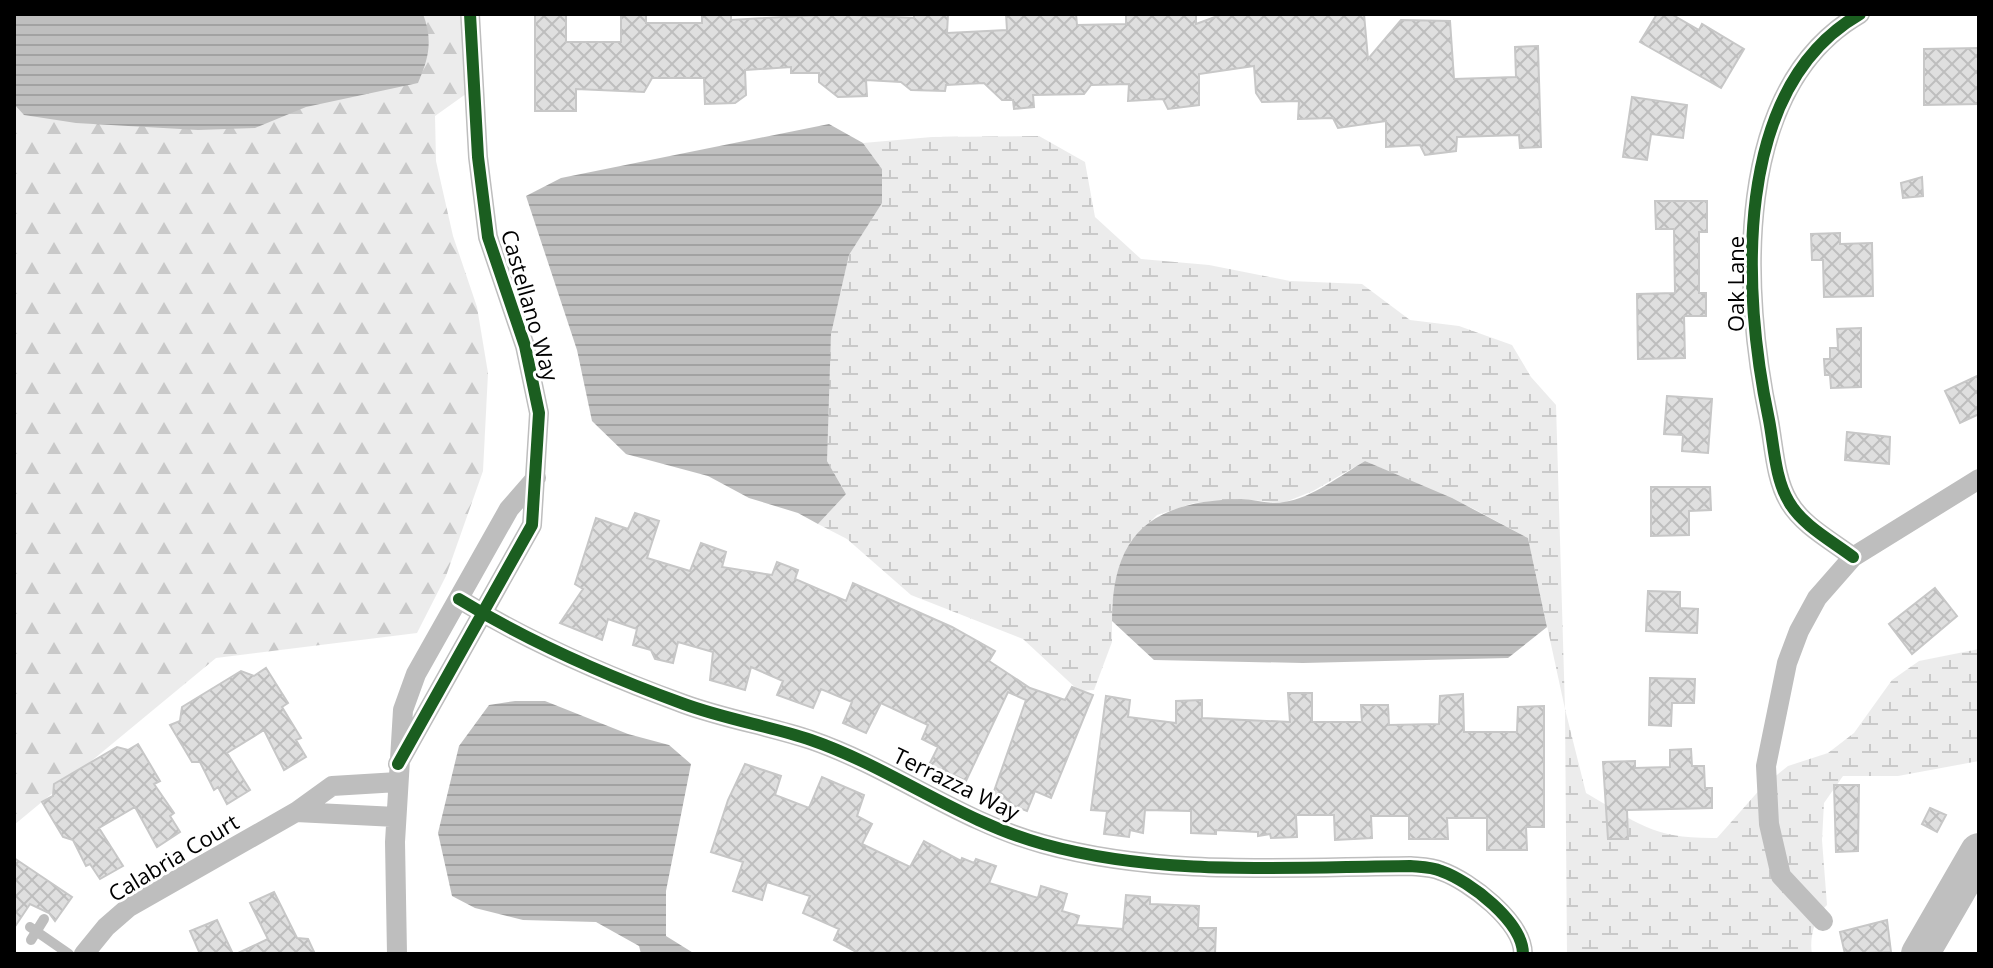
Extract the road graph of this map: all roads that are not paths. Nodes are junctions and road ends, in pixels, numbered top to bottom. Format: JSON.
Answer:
{"nodes":[{"id":1,"x":470,"y":14,"type":"edge"},
{"id":2,"x":1860,"y":14,"type":"edge"},
{"id":3,"x":1833,"y":20,"type":"edge"},
{"id":4,"x":536,"y":478,"type":"junction"},
{"id":5,"x":1979,"y":479,"type":"edge"},
{"id":6,"x":1853,"y":557,"type":"junction"},
{"id":7,"x":459,"y":599,"type":"junction"},
{"id":8,"x":483,"y":614,"type":"junction"},
{"id":9,"x":398,"y":773,"type":"junction"},
{"id":10,"x":296,"y":812,"type":"junction"},
{"id":11,"x":396,"y":817,"type":"junction"},
{"id":12,"x":44,"y":919,"type":"dead end"},
{"id":13,"x":1823,"y":921,"type":"dead end"},
{"id":14,"x":69,"y":954,"type":"edge"},
{"id":15,"x":84,"y":954,"type":"edge"},
{"id":16,"x":397,"y":954,"type":"edge"},
{"id":17,"x":1523,"y":954,"type":"edge"}],
"edges":[{"from":1,"to":4,"type":"street","name":"Castellano Way"},
{"from":2,"to":3,"type":"street","name":"Oak Lane"},
{"from":3,"to":6,"type":"street","name":"Oak Lane"},
{"from":4,"to":7,"type":"street","name":"Castellano Way"},
{"from":4,"to":8,"type":"street","name":"Castellano Way"},
{"from":5,"to":6,"type":"street"},
{"from":6,"to":13,"type":"street"},
{"from":7,"to":8,"type":"street","name":"Terrazza Way"},
{"from":7,"to":9,"type":"street","name":"Castellano Way"},
{"from":8,"to":9,"type":"street","name":"Castellano Way"},
{"from":8,"to":17,"type":"street","name":"Terrazza Way"},
{"from":9,"to":10,"type":"street","name":"Calabria Court"},
{"from":9,"to":11,"type":"street","name":"Castellano Way"},
{"from":10,"to":11,"type":"street"},
{"from":10,"to":15,"type":"street","name":"Calabria Court"},
{"from":11,"to":16,"type":"street","name":"Castellano Way"},
{"from":12,"to":14,"type":"lane"}]}
